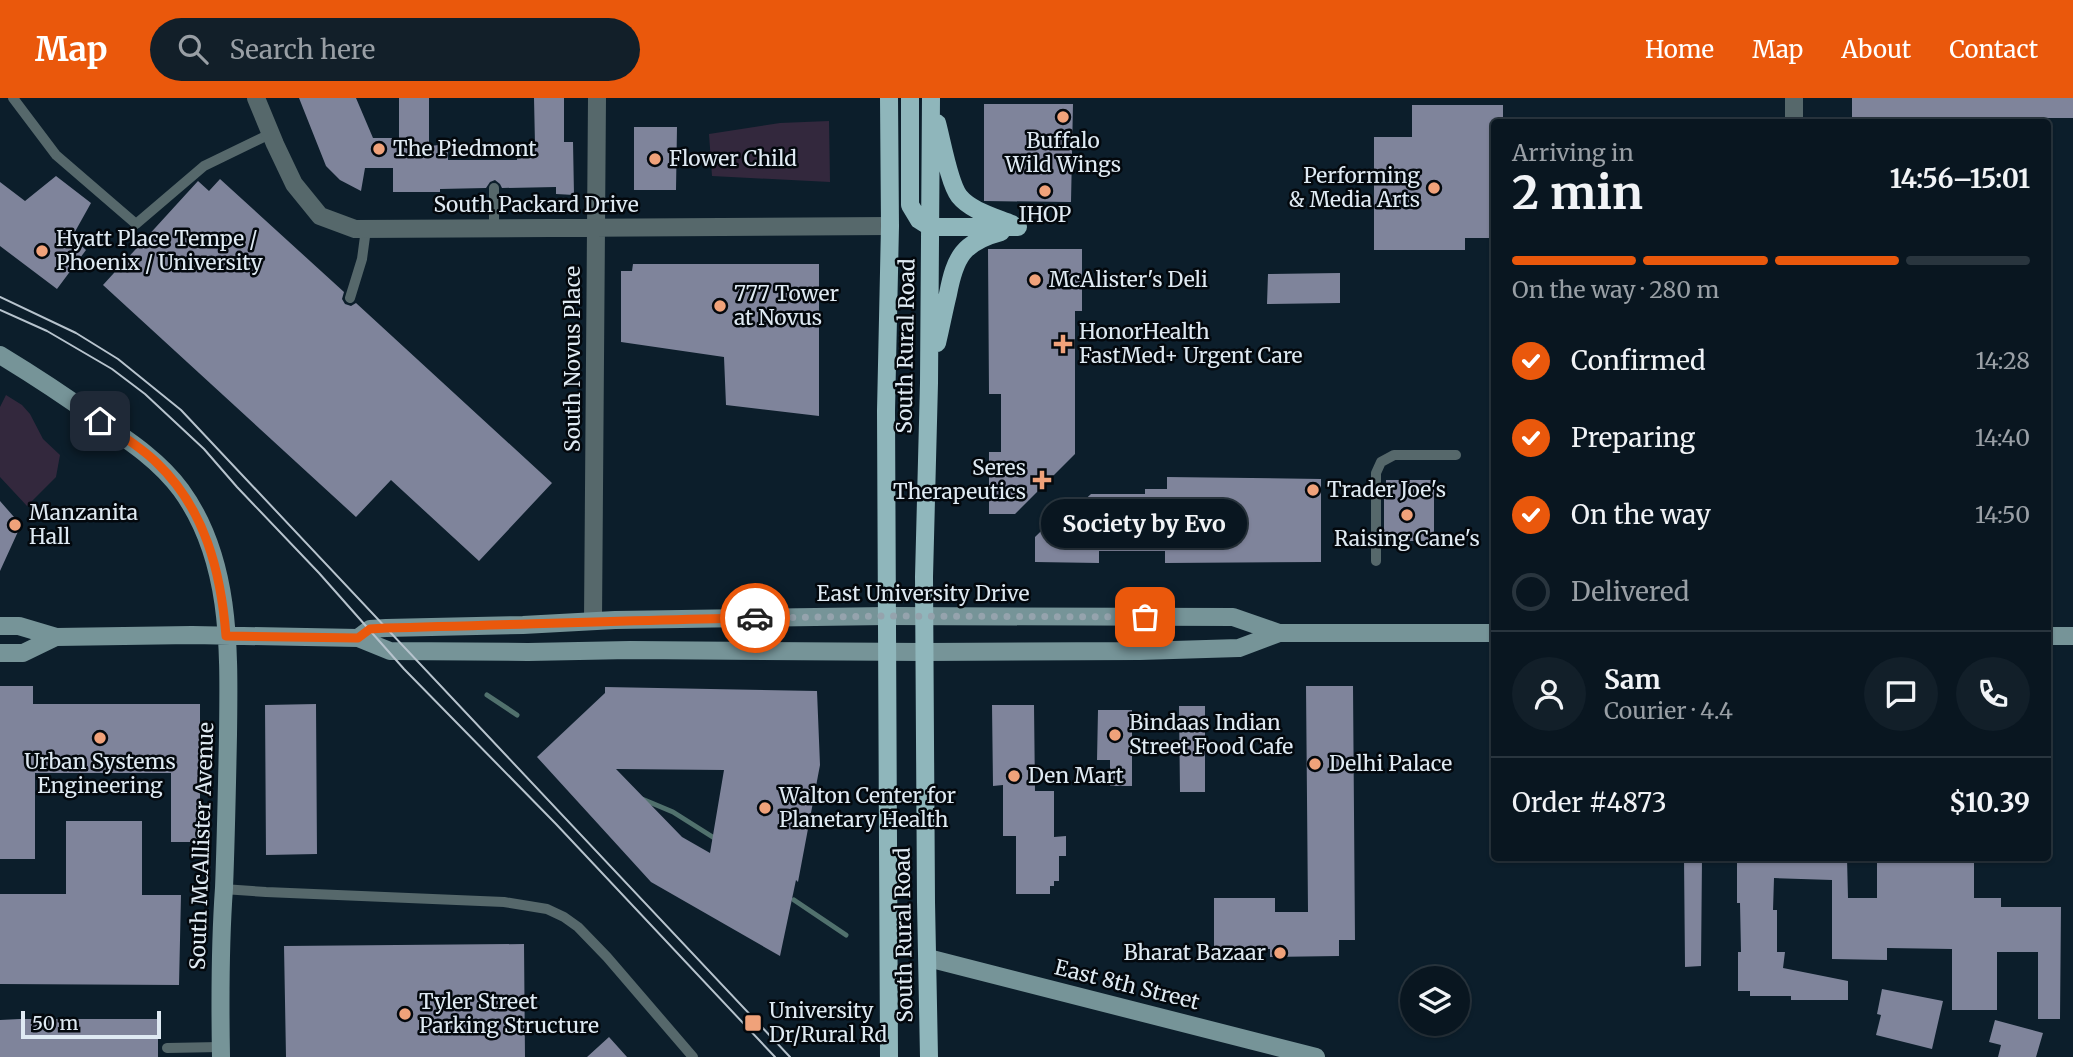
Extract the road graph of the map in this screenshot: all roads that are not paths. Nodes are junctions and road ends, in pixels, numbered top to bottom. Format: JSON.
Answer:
{"nodes":[{"id":1,"x":13,"y":98,"type":"edge"},
{"id":2,"x":257,"y":98,"type":"edge"},
{"id":3,"x":597,"y":98,"type":"edge"},
{"id":4,"x":889,"y":98,"type":"edge"},
{"id":5,"x":910,"y":98,"type":"edge"},
{"id":6,"x":931,"y":98,"type":"edge"},
{"id":7,"x":1794,"y":98,"type":"edge"},
{"id":8,"x":1794,"y":119,"type":"edge"},
{"id":9,"x":270,"y":134,"type":"junction"},
{"id":10,"x":494,"y":188,"type":"dead end"},
{"id":11,"x":890,"y":226,"type":"junction"},
{"id":12,"x":930,"y":227,"type":"junction"},
{"id":13,"x":1018,"y":227,"type":"junction"},
{"id":14,"x":494,"y":228,"type":"junction"},
{"id":15,"x":597,"y":228,"type":"junction"},
{"id":16,"x":366,"y":229,"type":"junction"},
{"id":17,"x":350,"y":298,"type":"dead end"},
{"id":18,"x":0,"y":355,"type":"edge"},
{"id":19,"x":929,"y":383,"type":"junction"},
{"id":20,"x":1456,"y":455,"type":"dead end"},
{"id":21,"x":1376,"y":562,"type":"dead end"},
{"id":22,"x":886,"y":616,"type":"junction"},
{"id":23,"x":924,"y":617,"type":"junction"},
{"id":24,"x":593,"y":621,"type":"junction"},
{"id":25,"x":0,"y":626,"type":"edge"},
{"id":26,"x":1279,"y":633,"type":"junction"},
{"id":27,"x":1491,"y":633,"type":"edge"},
{"id":28,"x":226,"y":636,"type":"junction"},
{"id":29,"x":2051,"y":636,"type":"edge"},
{"id":30,"x":2073,"y":636,"type":"edge"},
{"id":31,"x":56,"y":637,"type":"junction"},
{"id":32,"x":358,"y":638,"type":"junction"},
{"id":33,"x":886,"y":651,"type":"junction"},
{"id":34,"x":924,"y":652,"type":"junction"},
{"id":35,"x":0,"y":653,"type":"edge"},
{"id":36,"x":223,"y":888,"type":"junction"},
{"id":37,"x":928,"y":958,"type":"junction"},
{"id":38,"x":167,"y":1048,"type":"dead end"},
{"id":39,"x":220,"y":1052,"type":"edge"},
{"id":40,"x":692,"y":1057,"type":"edge"},
{"id":41,"x":889,"y":1057,"type":"edge"},
{"id":42,"x":929,"y":1057,"type":"edge"},
{"id":43,"x":1316,"y":1057,"type":"edge"}],
"edges":[{"from":1,"to":9,"type":"lane"},
{"from":2,"to":9,"type":"street","name":"South Packard Drive"},
{"from":3,"to":15,"type":"street","name":"South Novus Place"},
{"from":4,"to":11,"type":"main road","name":"South Rural Road"},
{"from":5,"to":12,"type":"main road"},
{"from":6,"to":12,"type":"main road","name":"South Rural Road"},
{"from":6,"to":13,"type":"main road"},
{"from":7,"to":8,"type":"street"},
{"from":9,"to":16,"type":"street","name":"South Packard Drive"},
{"from":10,"to":14,"type":"lane"},
{"from":11,"to":15,"type":"street","name":"South Packard Drive"},
{"from":11,"to":22,"type":"main road","name":"South Rural Road"},
{"from":12,"to":13,"type":"main road"},
{"from":12,"to":19,"type":"main road","name":"South Rural Road"},
{"from":13,"to":19,"type":"main road"},
{"from":14,"to":15,"type":"street","name":"South Packard Drive"},
{"from":14,"to":16,"type":"street","name":"South Packard Drive"},
{"from":15,"to":24,"type":"street","name":"South Novus Place"},
{"from":16,"to":17,"type":"lane"},
{"from":18,"to":28,"type":"main road","name":"South McAllister Avenue"},
{"from":19,"to":23,"type":"main road","name":"South Rural Road"},
{"from":20,"to":21,"type":"lane"},
{"from":22,"to":23,"type":"main road","name":"East University Drive"},
{"from":22,"to":24,"type":"main road","name":"East University Drive"},
{"from":22,"to":33,"type":"main road","name":"South Rural Road"},
{"from":23,"to":26,"type":"main road","name":"East University Drive"},
{"from":23,"to":34,"type":"main road","name":"South Rural Road"},
{"from":24,"to":32,"type":"main road","name":"East University Drive"},
{"from":25,"to":31,"type":"main road","name":"East University Drive"},
{"from":26,"to":27,"type":"main road","name":"East University Drive"},
{"from":26,"to":34,"type":"main road","name":"East University Drive"},
{"from":28,"to":31,"type":"main road","name":"East University Drive"},
{"from":28,"to":32,"type":"main road","name":"East University Drive"},
{"from":28,"to":36,"type":"main road","name":"South McAllister Avenue"},
{"from":29,"to":30,"type":"main road"},
{"from":31,"to":35,"type":"main road","name":"East University Drive"},
{"from":32,"to":33,"type":"main road","name":"East University Drive"},
{"from":33,"to":34,"type":"main road","name":"East University Drive"},
{"from":33,"to":41,"type":"main road","name":"South Rural Road"},
{"from":34,"to":37,"type":"main road","name":"South Rural Road"},
{"from":36,"to":39,"type":"main road","name":"South McAllister Avenue"},
{"from":36,"to":40,"type":"lane"},
{"from":37,"to":42,"type":"main road","name":"South Rural Road"},
{"from":37,"to":43,"type":"main road","name":"East 8th Street"},
{"from":38,"to":39,"type":"lane"}]}
